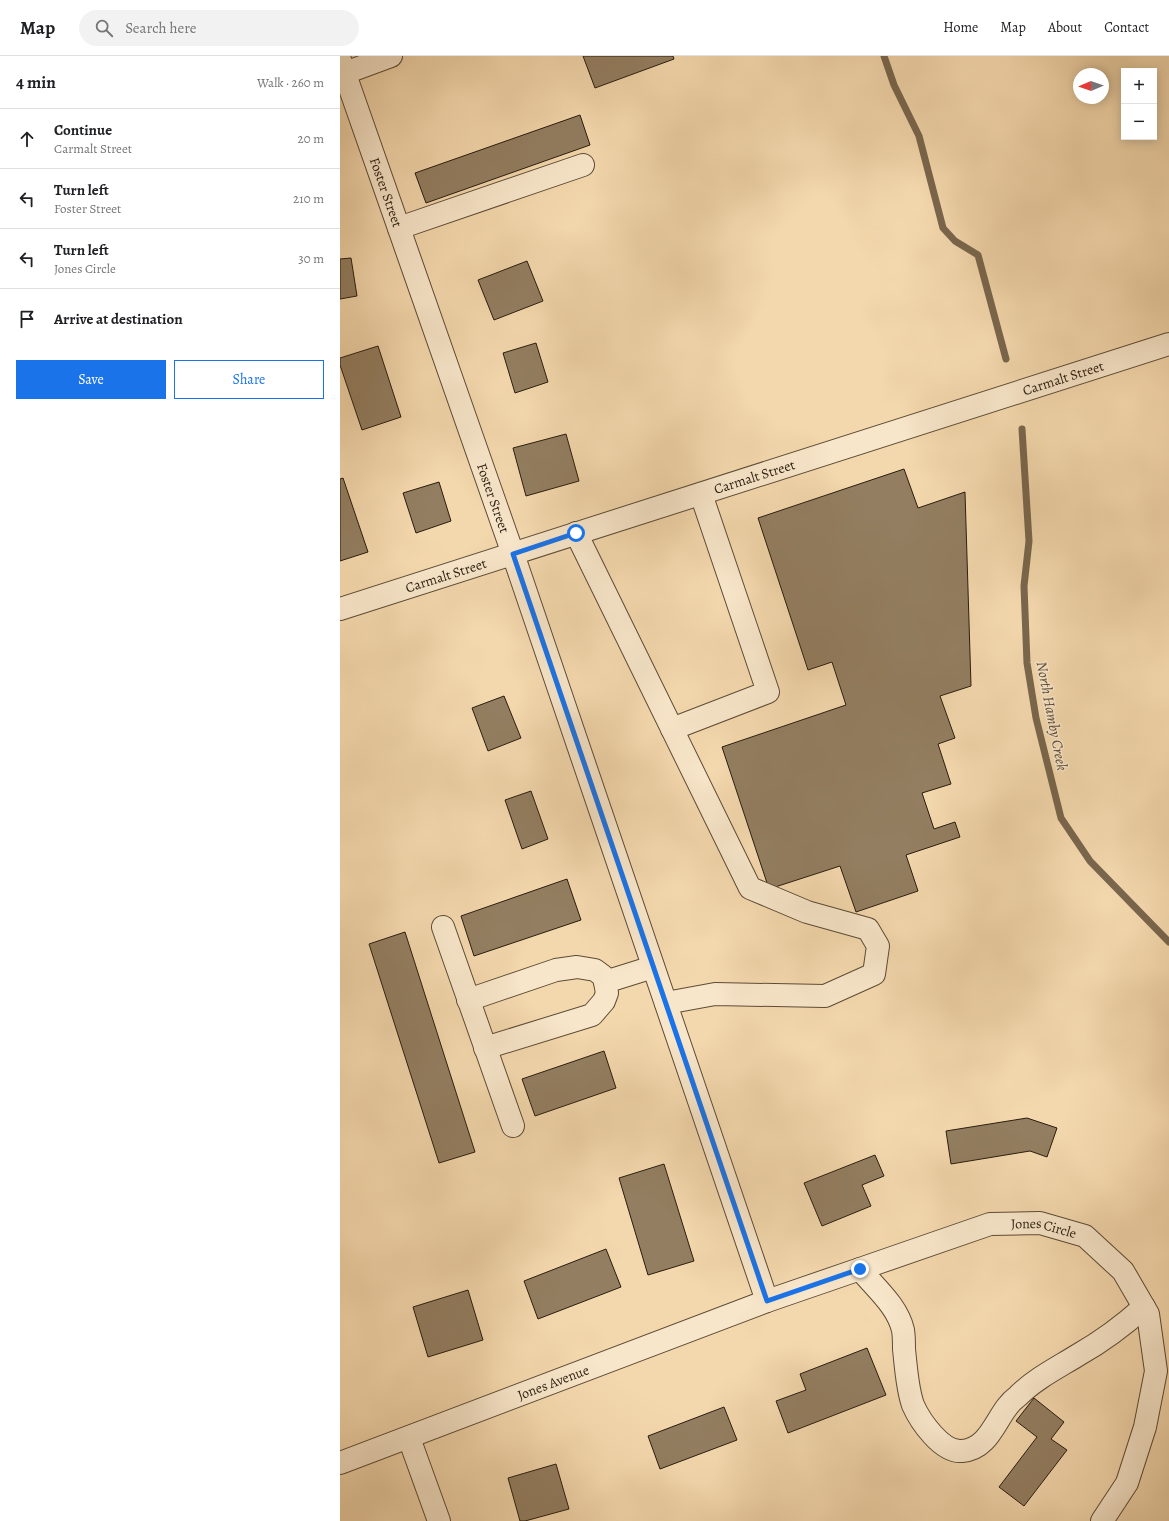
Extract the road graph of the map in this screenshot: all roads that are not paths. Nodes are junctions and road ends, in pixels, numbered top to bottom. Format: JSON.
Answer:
{"nodes":[{"id":1,"x":391,"y":56,"type":"edge"},
{"id":2,"x":342,"y":66,"type":"edge"},
{"id":3,"x":583,"y":165,"type":"dead end"},
{"id":4,"x":399,"y":228,"type":"junction"},
{"id":5,"x":1169,"y":344,"type":"edge"},
{"id":6,"x":701,"y":494,"type":"junction"},
{"id":7,"x":576,"y":533,"type":"junction"},
{"id":8,"x":513,"y":554,"type":"junction"},
{"id":9,"x":340,"y":610,"type":"edge"},
{"id":10,"x":672,"y":729,"type":"junction"},
{"id":11,"x":443,"y":927,"type":"dead end"},
{"id":12,"x":653,"y":967,"type":"junction"},
{"id":13,"x":605,"y":982,"type":"junction"},
{"id":14,"x":468,"y":1000,"type":"junction"},
{"id":15,"x":666,"y":1003,"type":"junction"},
{"id":16,"x":485,"y":1048,"type":"junction"},
{"id":17,"x":513,"y":1126,"type":"dead end"},
{"id":18,"x":860,"y":1269,"type":"junction"},
{"id":19,"x":767,"y":1301,"type":"junction"},
{"id":20,"x":1144,"y":1307,"type":"junction"},
{"id":21,"x":409,"y":1438,"type":"junction"},
{"id":22,"x":340,"y":1463,"type":"edge"},
{"id":23,"x":439,"y":1521,"type":"edge"},
{"id":24,"x":1102,"y":1521,"type":"edge"}],
"edges":[{"from":1,"to":2,"type":"street"},
{"from":2,"to":4,"type":"street","name":"Foster Street"},
{"from":3,"to":4,"type":"street"},
{"from":4,"to":8,"type":"street","name":"Foster Street"},
{"from":5,"to":6,"type":"street","name":"Carmalt Street"},
{"from":6,"to":7,"type":"street","name":"Carmalt Street"},
{"from":6,"to":10,"type":"street"},
{"from":7,"to":8,"type":"street","name":"Carmalt Street"},
{"from":7,"to":10,"type":"street"},
{"from":8,"to":9,"type":"street","name":"Carmalt Street"},
{"from":8,"to":12,"type":"street","name":"Foster Street"},
{"from":10,"to":15,"type":"street"},
{"from":11,"to":14,"type":"street"},
{"from":12,"to":13,"type":"street"},
{"from":12,"to":15,"type":"street","name":"Foster Street"},
{"from":13,"to":14,"type":"street"},
{"from":13,"to":16,"type":"street"},
{"from":14,"to":16,"type":"street"},
{"from":15,"to":19,"type":"street","name":"Foster Street"},
{"from":16,"to":17,"type":"street"},
{"from":18,"to":19,"type":"street","name":"Jones Circle"},
{"from":18,"to":20,"type":"street","name":"Jones Circle"},
{"from":18,"to":20,"type":"street"},
{"from":19,"to":21,"type":"street","name":"Jones Avenue"},
{"from":20,"to":24,"type":"street","name":"Jones Circle"},
{"from":21,"to":22,"type":"street","name":"Jones Avenue"},
{"from":21,"to":23,"type":"street"}]}
